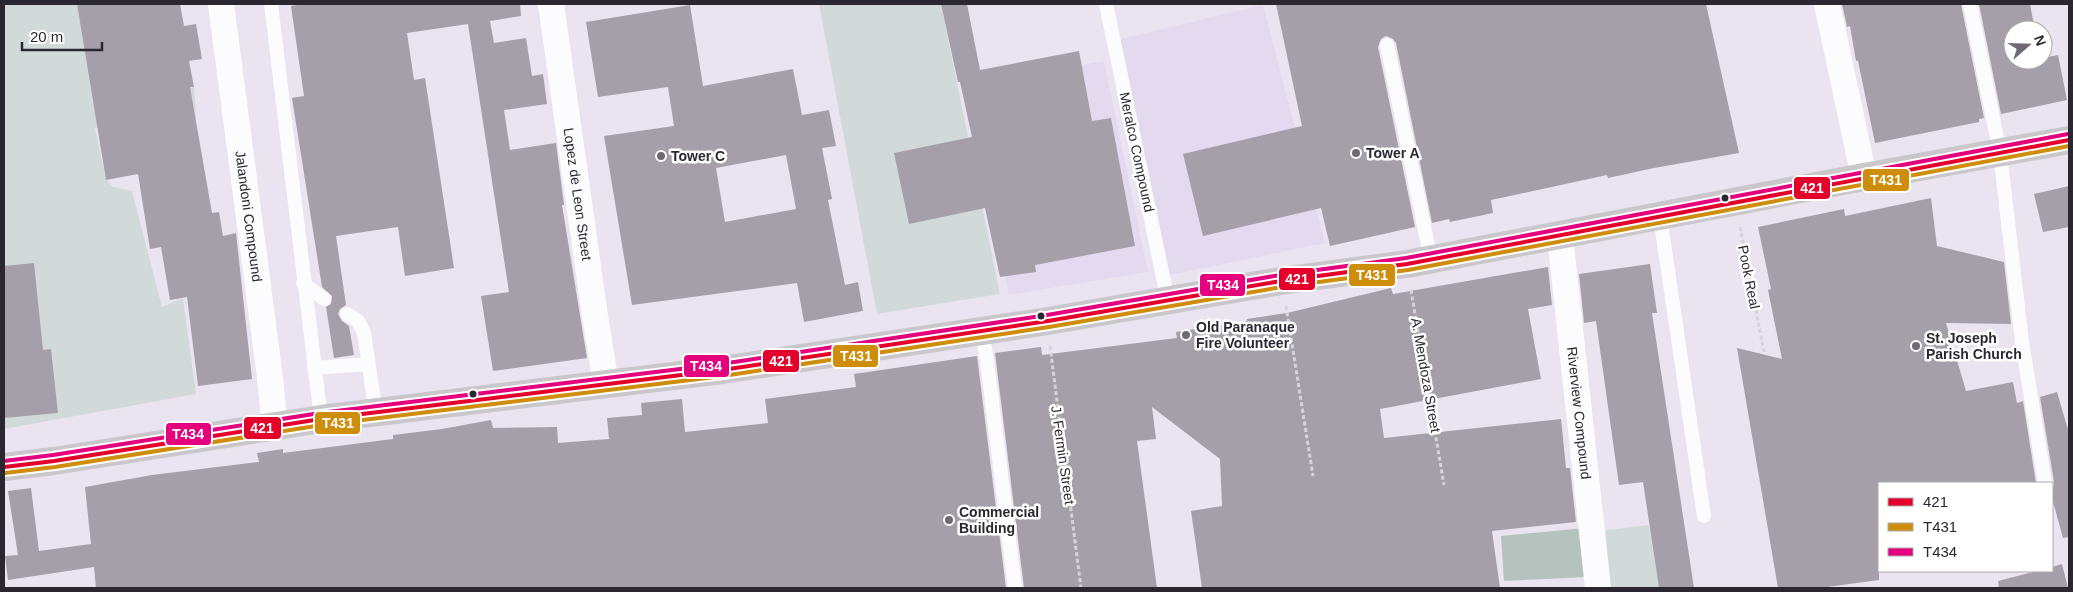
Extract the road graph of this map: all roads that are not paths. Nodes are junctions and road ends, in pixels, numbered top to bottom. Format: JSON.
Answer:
{"nodes":[{"id":1,"x":222,"y":4,"type":"edge"},
{"id":2,"x":271,"y":4,"type":"edge"},
{"id":3,"x":551,"y":4,"type":"edge"},
{"id":4,"x":1106,"y":4,"type":"edge"},
{"id":5,"x":1827,"y":4,"type":"edge"},
{"id":6,"x":1970,"y":4,"type":"edge"},
{"id":7,"x":1387,"y":45,"type":"dead end"},
{"id":8,"x":2069,"y":140,"type":"edge"},
{"id":9,"x":2000,"y":153,"type":"junction"},
{"id":10,"x":1864,"y":177,"type":"junction"},
{"id":11,"x":1660,"y":216,"type":"junction"},
{"id":12,"x":1560,"y":236,"type":"junction"},
{"id":13,"x":1419,"y":262,"type":"junction"},
{"id":14,"x":303,"y":283,"type":"junction"},
{"id":15,"x":324,"y":299,"type":"dead end"},
{"id":16,"x":1168,"y":300,"type":"junction"},
{"id":17,"x":348,"y":314,"type":"dead end"},
{"id":18,"x":982,"y":331,"type":"junction"},
{"id":19,"x":368,"y":364,"type":"junction"},
{"id":20,"x":314,"y":368,"type":"junction"},
{"id":21,"x":606,"y":384,"type":"junction"},
{"id":22,"x":376,"y":413,"type":"junction"},
{"id":23,"x":321,"y":420,"type":"junction"},
{"id":24,"x":275,"y":428,"type":"junction"},
{"id":25,"x":4,"y":467,"type":"edge"},
{"id":26,"x":2045,"y":482,"type":"edge"},
{"id":27,"x":1704,"y":516,"type":"dead end"},
{"id":28,"x":1015,"y":588,"type":"edge"},
{"id":29,"x":1598,"y":588,"type":"edge"}],
"edges":[{"from":1,"to":24,"type":"street","name":"Jalandoni Compound"},
{"from":2,"to":14,"type":"lane"},
{"from":3,"to":21,"type":"street","name":"Lopez de Leon Street"},
{"from":4,"to":16,"type":"lane","name":"Meralco Compound"},
{"from":5,"to":10,"type":"street"},
{"from":6,"to":9,"type":"lane"},
{"from":7,"to":13,"type":"lane"},
{"from":8,"to":9,"type":"main road"},
{"from":9,"to":10,"type":"main road"},
{"from":9,"to":26,"type":"lane"},
{"from":10,"to":11,"type":"main road"},
{"from":11,"to":12,"type":"main road"},
{"from":11,"to":27,"type":"lane"},
{"from":12,"to":13,"type":"main road"},
{"from":12,"to":29,"type":"street","name":"Riverview Compound"},
{"from":13,"to":16,"type":"main road"},
{"from":14,"to":15,"type":"lane"},
{"from":14,"to":20,"type":"lane"},
{"from":16,"to":18,"type":"main road"},
{"from":17,"to":19,"type":"lane"},
{"from":18,"to":21,"type":"main road"},
{"from":18,"to":28,"type":"lane"},
{"from":19,"to":20,"type":"lane"},
{"from":19,"to":22,"type":"lane"},
{"from":20,"to":23,"type":"lane"},
{"from":21,"to":22,"type":"main road"},
{"from":22,"to":23,"type":"main road"},
{"from":23,"to":24,"type":"main road"},
{"from":24,"to":25,"type":"main road"}]}
